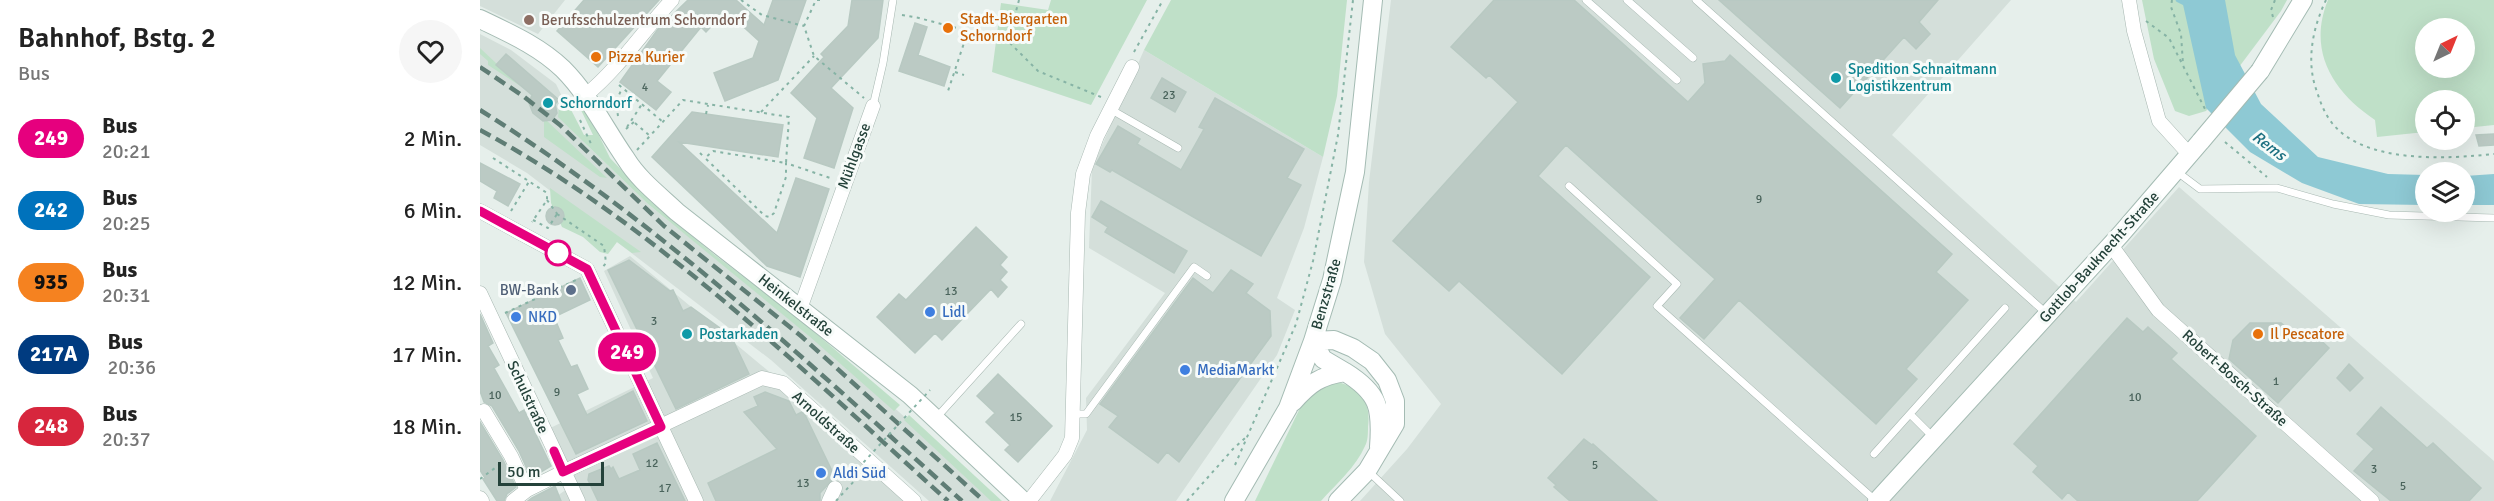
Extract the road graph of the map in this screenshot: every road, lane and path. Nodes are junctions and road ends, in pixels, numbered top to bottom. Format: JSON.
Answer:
{"nodes":[{"id":1,"x":672,"y":0,"type":"edge"},
{"id":2,"x":741,"y":0,"type":"edge"},
{"id":3,"x":820,"y":0,"type":"edge"},
{"id":4,"x":893,"y":0,"type":"edge"},
{"id":5,"x":1019,"y":0,"type":"edge"},
{"id":6,"x":1164,"y":0,"type":"edge"},
{"id":7,"x":1353,"y":0,"type":"edge"},
{"id":8,"x":1373,"y":0,"type":"edge"},
{"id":9,"x":1586,"y":0,"type":"edge"},
{"id":10,"x":1627,"y":0,"type":"edge"},
{"id":11,"x":1696,"y":0,"type":"edge"},
{"id":12,"x":2128,"y":0,"type":"edge"},
{"id":13,"x":2172,"y":0,"type":"edge"},
{"id":14,"x":2303,"y":0,"type":"edge"},
{"id":15,"x":2326,"y":0,"type":"edge"},
{"id":16,"x":890,"y":16,"type":"junction"},
{"id":17,"x":2132,"y":18,"type":"junction"},
{"id":18,"x":480,"y":19,"type":"edge"},
{"id":19,"x":804,"y":26,"type":"junction"},
{"id":20,"x":814,"y":56,"type":"junction"},
{"id":21,"x":1693,"y":58,"type":"dead end"},
{"id":22,"x":2183,"y":65,"type":"junction"},
{"id":23,"x":1132,"y":67,"type":"joint"},
{"id":24,"x":955,"y":72,"type":"junction"},
{"id":25,"x":964,"y":75,"type":"dead end"},
{"id":26,"x":1677,"y":80,"type":"dead end"},
{"id":27,"x":948,"y":91,"type":"dead end"},
{"id":28,"x":586,"y":95,"type":"junction"},
{"id":29,"x":642,"y":104,"type":"junction"},
{"id":30,"x":708,"y":104,"type":"junction"},
{"id":31,"x":873,"y":106,"type":"junction"},
{"id":32,"x":1112,"y":106,"type":"junction"},
{"id":33,"x":2206,"y":111,"type":"dead end"},
{"id":34,"x":761,"y":112,"type":"junction"},
{"id":35,"x":706,"y":114,"type":"dead end"},
{"id":36,"x":663,"y":122,"type":"junction"},
{"id":37,"x":627,"y":128,"type":"junction"},
{"id":38,"x":1358,"y":128,"type":"junction"},
{"id":39,"x":650,"y":136,"type":"junction"},
{"id":40,"x":2225,"y":142,"type":"dead end"},
{"id":41,"x":1178,"y":148,"type":"dead end"},
{"id":42,"x":2195,"y":148,"type":"junction"},
{"id":43,"x":700,"y":153,"type":"dead end"},
{"id":44,"x":2494,"y":154,"type":"edge"},
{"id":45,"x":492,"y":158,"type":"dead end"},
{"id":46,"x":705,"y":158,"type":"junction"},
{"id":47,"x":627,"y":161,"type":"junction"},
{"id":48,"x":786,"y":163,"type":"junction"},
{"id":49,"x":2175,"y":171,"type":"junction"},
{"id":50,"x":530,"y":180,"type":"junction"},
{"id":51,"x":844,"y":182,"type":"junction"},
{"id":52,"x":733,"y":185,"type":"junction"},
{"id":53,"x":1569,"y":186,"type":"dead end"},
{"id":54,"x":729,"y":188,"type":"dead end"},
{"id":55,"x":2277,"y":188,"type":"junction"},
{"id":56,"x":547,"y":200,"type":"junction"},
{"id":57,"x":513,"y":208,"type":"dead end"},
{"id":58,"x":539,"y":209,"type":"dead end"},
{"id":59,"x":480,"y":212,"type":"edge"},
{"id":60,"x":558,"y":213,"type":"junction"},
{"id":61,"x":2494,"y":218,"type":"edge"},
{"id":62,"x":533,"y":220,"type":"dead end"},
{"id":63,"x":2111,"y":245,"type":"junction"},
{"id":64,"x":1207,"y":276,"type":"dead end"},
{"id":65,"x":582,"y":277,"type":"dead end"},
{"id":66,"x":480,"y":293,"type":"edge"},
{"id":67,"x":800,"y":309,"type":"junction"},
{"id":68,"x":2006,"y":309,"type":"dead end"},
{"id":69,"x":2048,"y":314,"type":"junction"},
{"id":70,"x":492,"y":321,"type":"junction"},
{"id":71,"x":1021,"y":324,"type":"dead end"},
{"id":72,"x":1313,"y":341,"type":"junction"},
{"id":73,"x":1345,"y":372,"type":"junction"},
{"id":74,"x":930,"y":390,"type":"dead end"},
{"id":75,"x":1288,"y":408,"type":"junction"},
{"id":76,"x":481,"y":409,"type":"edge"},
{"id":77,"x":1073,"y":414,"type":"junction"},
{"id":78,"x":1910,"y":414,"type":"junction"},
{"id":79,"x":935,"y":418,"type":"junction"},
{"id":80,"x":661,"y":427,"type":"junction"},
{"id":81,"x":1248,"y":436,"type":"junction"},
{"id":82,"x":1935,"y":438,"type":"junction"},
{"id":83,"x":1262,"y":450,"type":"junction"},
{"id":84,"x":1378,"y":452,"type":"junction"},
{"id":85,"x":1874,"y":454,"type":"dead end"},
{"id":86,"x":511,"y":456,"type":"junction"},
{"id":87,"x":1232,"y":471,"type":"dead end"},
{"id":88,"x":1367,"y":471,"type":"junction"},
{"id":89,"x":563,"y":472,"type":"junction"},
{"id":90,"x":480,"y":479,"type":"edge"},
{"id":91,"x":527,"y":490,"type":"junction"},
{"id":92,"x":836,"y":494,"type":"edge"},
{"id":93,"x":513,"y":501,"type":"edge"},
{"id":94,"x":578,"y":501,"type":"edge"},
{"id":95,"x":696,"y":501,"type":"edge"},
{"id":96,"x":829,"y":501,"type":"edge"},
{"id":97,"x":914,"y":501,"type":"edge"},
{"id":98,"x":1023,"y":501,"type":"edge"},
{"id":99,"x":1029,"y":501,"type":"edge"},
{"id":100,"x":1187,"y":501,"type":"edge"},
{"id":101,"x":1234,"y":501,"type":"edge"},
{"id":102,"x":1338,"y":501,"type":"edge"},
{"id":103,"x":1400,"y":501,"type":"edge"},
{"id":104,"x":1877,"y":501,"type":"edge"},
{"id":105,"x":2372,"y":501,"type":"edge"}],
"edges":[{"from":1,"to":28,"type":"street"},
{"from":2,"to":19,"type":"path"},
{"from":3,"to":19,"type":"path"},
{"from":4,"to":16,"type":"lane","name":"Mühlgasse"},
{"from":5,"to":32,"type":"path"},
{"from":6,"to":23,"type":"path"},
{"from":7,"to":81,"type":"path"},
{"from":8,"to":38,"type":"street","name":"Benzstraße"},
{"from":9,"to":26,"type":"lane"},
{"from":10,"to":21,"type":"lane"},
{"from":11,"to":69,"type":"lane"},
{"from":12,"to":17,"type":"street"},
{"from":13,"to":22,"type":"path"},
{"from":14,"to":42,"type":"street","name":"Gottlob-Bauknecht-Straße","bridge":true},
{"from":15,"to":44,"type":"path"},
{"from":16,"to":24,"type":"path"},
{"from":16,"to":31,"type":"lane","name":"Mühlgasse"},
{"from":17,"to":22,"type":"path"},
{"from":17,"to":42,"type":"street"},
{"from":18,"to":28,"type":"street","name":"Heinkelstraße"},
{"from":19,"to":20,"type":"path"},
{"from":20,"to":31,"type":"path"},
{"from":20,"to":34,"type":"path"},
{"from":22,"to":33,"type":"path"},
{"from":23,"to":32,"type":"street"},
{"from":24,"to":25,"type":"path"},
{"from":24,"to":27,"type":"path"},
{"from":28,"to":47,"type":"street","name":"Heinkelstraße"},
{"from":29,"to":36,"type":"path"},
{"from":29,"to":37,"type":"path"},
{"from":29,"to":37,"type":"path"},
{"from":30,"to":34,"type":"path"},
{"from":30,"to":35,"type":"path"},
{"from":30,"to":36,"type":"path"},
{"from":31,"to":51,"type":"street","name":"Mühlgasse"},
{"from":32,"to":41,"type":"lane"},
{"from":32,"to":77,"type":"street"},
{"from":34,"to":48,"type":"path"},
{"from":36,"to":39,"type":"path"},
{"from":37,"to":39,"type":"path"},
{"from":38,"to":72,"type":"street","name":"Benzstraße"},
{"from":38,"to":83,"type":"street","name":"Benzstraße"},
{"from":39,"to":47,"type":"path"},
{"from":40,"to":55,"type":"path"},
{"from":42,"to":49,"type":"street","name":"Gottlob-Bauknecht-Straße"},
{"from":43,"to":46,"type":"path"},
{"from":45,"to":50,"type":"path"},
{"from":46,"to":48,"type":"path"},
{"from":46,"to":52,"type":"path"},
{"from":47,"to":67,"type":"street","name":"Heinkelstraße"},
{"from":48,"to":51,"type":"path"},
{"from":48,"to":52,"type":"path"},
{"from":49,"to":55,"type":"lane"},
{"from":49,"to":63,"type":"street","name":"Gottlob-Bauknecht-Straße"},
{"from":50,"to":56,"type":"path"},
{"from":50,"to":57,"type":"path"},
{"from":51,"to":67,"type":"street","name":"Mühlgasse"},
{"from":52,"to":54,"type":"path"},
{"from":53,"to":104,"type":"lane"},
{"from":55,"to":61,"type":"lane"},
{"from":56,"to":58,"type":"path"},
{"from":56,"to":60,"type":"path"},
{"from":59,"to":80,"type":"street"},
{"from":60,"to":60,"type":"path"},
{"from":60,"to":62,"type":"path"},
{"from":63,"to":69,"type":"street","name":"Gottlob-Bauknecht-Straße"},
{"from":63,"to":105,"type":"street","name":"Robert-Bosch-Straße"},
{"from":64,"to":77,"type":"lane"},
{"from":65,"to":70,"type":"path"},
{"from":66,"to":70,"type":"street","name":"Schulstraße"},
{"from":67,"to":79,"type":"street","name":"Heinkelstraße"},
{"from":68,"to":78,"type":"lane"},
{"from":69,"to":82,"type":"street","name":"Gottlob-Bauknecht-Straße"},
{"from":70,"to":89,"type":"street","name":"Schulstraße"},
{"from":71,"to":79,"type":"lane"},
{"from":72,"to":73,"type":"street"},
{"from":72,"to":75,"type":"street","name":"Benzstraße"},
{"from":72,"to":84,"type":"street"},
{"from":73,"to":75,"type":"street"},
{"from":73,"to":84,"type":"street"},
{"from":74,"to":92,"type":"path","bridge":true},
{"from":75,"to":83,"type":"street","name":"Benzstraße"},
{"from":76,"to":86,"type":"street"},
{"from":77,"to":99,"type":"street"},
{"from":78,"to":82,"type":"lane"},
{"from":78,"to":85,"type":"lane"},
{"from":79,"to":98,"type":"street","name":"Heinkelstraße"},
{"from":80,"to":89,"type":"street","name":"Arnoldstraße"},
{"from":80,"to":95,"type":"street"},
{"from":80,"to":97,"type":"street","name":"Arnoldstraße"},
{"from":81,"to":87,"type":"path"},
{"from":81,"to":100,"type":"path"},
{"from":82,"to":104,"type":"street","name":"Gottlob-Bauknecht-Straße"},
{"from":83,"to":101,"type":"street","name":"Benzstraße"},
{"from":84,"to":88,"type":"street"},
{"from":86,"to":90,"type":"path"},
{"from":86,"to":91,"type":"street"},
{"from":88,"to":102,"type":"street"},
{"from":88,"to":103,"type":"lane"},
{"from":89,"to":91,"type":"street","name":"Arnoldstraße"},
{"from":89,"to":94,"type":"street","name":"Schulstraße"},
{"from":91,"to":93,"type":"street","name":"Arnoldstraße"},
{"from":92,"to":96,"type":"street"}]}
